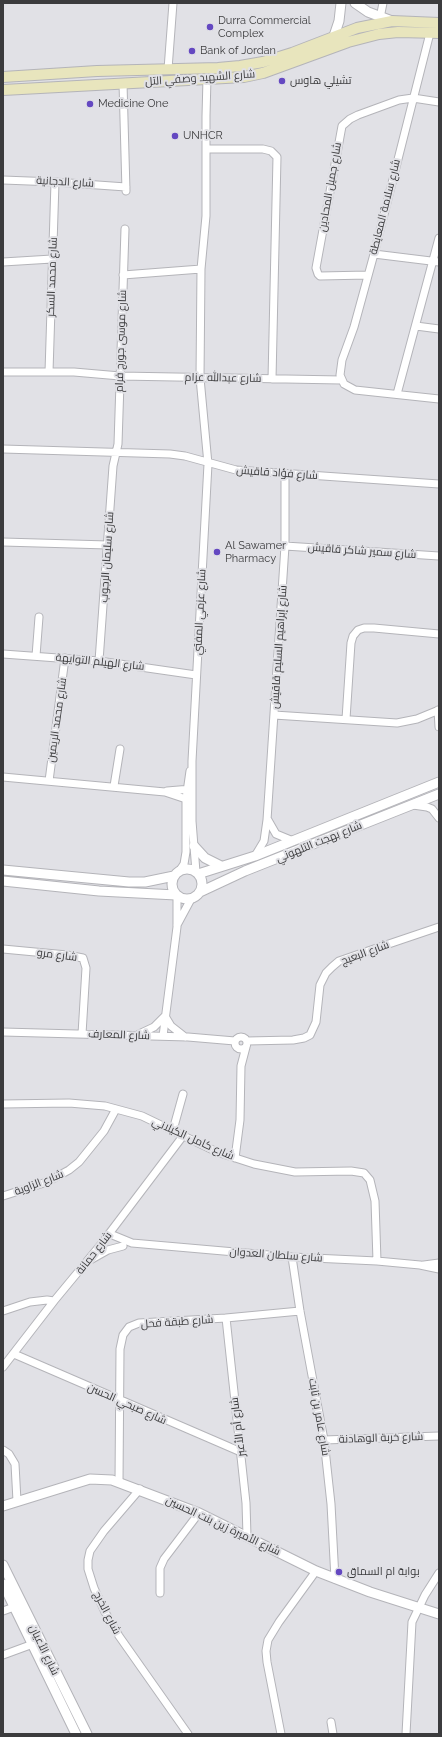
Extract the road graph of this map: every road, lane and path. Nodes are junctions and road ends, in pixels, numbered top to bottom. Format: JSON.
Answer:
{"nodes":[{"id":1,"x":173,"y":3,"type":"edge"},
{"id":2,"x":341,"y":3,"type":"edge"},
{"id":3,"x":355,"y":3,"type":"edge"},
{"id":4,"x":383,"y":3,"type":"edge"},
{"id":5,"x":380,"y":18,"type":"junction"},
{"id":6,"x":392,"y":21,"type":"junction"},
{"id":7,"x":439,"y":23,"type":"edge"},
{"id":8,"x":434,"y":33,"type":"edge"},
{"id":9,"x":334,"y":36,"type":"junction"},
{"id":10,"x":168,"y":70,"type":"junction"},
{"id":11,"x":26,"y":76,"type":"junction"},
{"id":12,"x":5,"y":77,"type":"edge"},
{"id":13,"x":208,"y":78,"type":"junction"},
{"id":14,"x":123,"y":83,"type":"junction"},
{"id":15,"x":28,"y":88,"type":"junction"},
{"id":16,"x":5,"y":90,"type":"edge"},
{"id":17,"x":413,"y":98,"type":"junction"},
{"id":18,"x":439,"y":102,"type":"edge"},
{"id":19,"x":206,"y":149,"type":"junction"},
{"id":20,"x":3,"y":180,"type":"edge"},
{"id":21,"x":55,"y":182,"type":"junction"},
{"id":22,"x":125,"y":229,"type":"dead end"},
{"id":23,"x":439,"y":238,"type":"edge"},
{"id":24,"x":374,"y":254,"type":"junction"},
{"id":25,"x":52,"y":259,"type":"junction"},
{"id":26,"x":3,"y":262,"type":"edge"},
{"id":27,"x":436,"y":262,"type":"edge"},
{"id":28,"x":201,"y":270,"type":"junction"},
{"id":29,"x":123,"y":275,"type":"junction"},
{"id":30,"x":368,"y":275,"type":"junction"},
{"id":31,"x":416,"y":326,"type":"junction"},
{"id":32,"x":439,"y":329,"type":"edge"},
{"id":33,"x":3,"y":372,"type":"edge"},
{"id":34,"x":50,"y":372,"type":"junction"},
{"id":35,"x":120,"y":376,"type":"junction"},
{"id":36,"x":200,"y":378,"type":"junction"},
{"id":37,"x":272,"y":379,"type":"junction"},
{"id":38,"x":341,"y":380,"type":"junction"},
{"id":39,"x":397,"y":394,"type":"junction"},
{"id":40,"x":439,"y":399,"type":"edge"},
{"id":41,"x":3,"y":449,"type":"edge"},
{"id":42,"x":117,"y":452,"type":"junction"},
{"id":43,"x":208,"y":464,"type":"junction"},
{"id":44,"x":286,"y":474,"type":"junction"},
{"id":45,"x":439,"y":484,"type":"edge"},
{"id":46,"x":3,"y":542,"type":"edge"},
{"id":47,"x":108,"y":545,"type":"junction"},
{"id":48,"x":285,"y":546,"type":"junction"},
{"id":49,"x":439,"y":556,"type":"edge"},
{"id":50,"x":39,"y":617,"type":"dead end"},
{"id":51,"x":439,"y":634,"type":"edge"},
{"id":52,"x":3,"y":654,"type":"edge"},
{"id":53,"x":36,"y":656,"type":"junction"},
{"id":54,"x":65,"y":658,"type":"junction"},
{"id":55,"x":99,"y":661,"type":"junction"},
{"id":56,"x":196,"y":675,"type":"junction"},
{"id":57,"x":439,"y":710,"type":"edge"},
{"id":58,"x":274,"y":715,"type":"junction"},
{"id":59,"x":346,"y":719,"type":"junction"},
{"id":60,"x":439,"y":727,"type":"edge"},
{"id":61,"x":120,"y":749,"type":"dead end"},
{"id":62,"x":3,"y":777,"type":"edge"},
{"id":63,"x":49,"y":781,"type":"junction"},
{"id":64,"x":439,"y":782,"type":"edge"},
{"id":65,"x":114,"y":786,"type":"junction"},
{"id":66,"x":189,"y":789,"type":"junction"},
{"id":67,"x":165,"y":792,"type":"junction"},
{"id":68,"x":439,"y":794,"type":"edge"},
{"id":69,"x":189,"y":799,"type":"junction"},
{"id":70,"x":410,"y":805,"type":"junction"},
{"id":71,"x":439,"y":818,"type":"edge"},
{"id":72,"x":267,"y":820,"type":"junction"},
{"id":73,"x":293,"y":841,"type":"junction"},
{"id":74,"x":194,"y":846,"type":"junction"},
{"id":75,"x":256,"y":856,"type":"junction"},
{"id":76,"x":221,"y":866,"type":"junction"},
{"id":77,"x":3,"y":870,"type":"edge"},
{"id":78,"x":177,"y":873,"type":"junction"},
{"id":79,"x":197,"y":873,"type":"junction"},
{"id":80,"x":3,"y":881,"type":"edge"},
{"id":81,"x":200,"y":892,"type":"junction"},
{"id":82,"x":176,"y":895,"type":"junction"},
{"id":83,"x":191,"y":899,"type":"junction"},
{"id":84,"x":177,"y":927,"type":"junction"},
{"id":85,"x":439,"y":927,"type":"edge"},
{"id":86,"x":3,"y":949,"type":"edge"},
{"id":87,"x":164,"y":1016,"type":"junction"},
{"id":88,"x":3,"y":1032,"type":"edge"},
{"id":89,"x":82,"y":1034,"type":"junction"},
{"id":90,"x":136,"y":1036,"type":"junction"},
{"id":91,"x":163,"y":1036,"type":"junction"},
{"id":92,"x":188,"y":1037,"type":"junction"},
{"id":93,"x":235,"y":1044,"type":"junction"},
{"id":94,"x":246,"y":1044,"type":"junction"},
{"id":95,"x":241,"y":1066,"type":"junction"},
{"id":96,"x":183,"y":1094,"type":"dead end"},
{"id":97,"x":3,"y":1104,"type":"edge"},
{"id":98,"x":116,"y":1109,"type":"junction"},
{"id":99,"x":173,"y":1130,"type":"junction"},
{"id":100,"x":183,"y":1136,"type":"junction"},
{"id":101,"x":235,"y":1158,"type":"junction"},
{"id":102,"x":3,"y":1196,"type":"edge"},
{"id":103,"x":110,"y":1234,"type":"junction"},
{"id":104,"x":102,"y":1243,"type":"junction"},
{"id":105,"x":132,"y":1243,"type":"junction"},
{"id":106,"x":123,"y":1246,"type":"junction"},
{"id":107,"x":292,"y":1256,"type":"junction"},
{"id":108,"x":377,"y":1261,"type":"junction"},
{"id":109,"x":87,"y":1263,"type":"junction"},
{"id":110,"x":439,"y":1263,"type":"edge"},
{"id":111,"x":420,"y":1265,"type":"junction"},
{"id":112,"x":439,"y":1270,"type":"edge"},
{"id":113,"x":54,"y":1301,"type":"junction"},
{"id":114,"x":3,"y":1311,"type":"edge"},
{"id":115,"x":300,"y":1311,"type":"junction"},
{"id":116,"x":226,"y":1318,"type":"junction"},
{"id":117,"x":14,"y":1354,"type":"junction"},
{"id":118,"x":3,"y":1367,"type":"edge"},
{"id":119,"x":119,"y":1399,"type":"junction"},
{"id":120,"x":439,"y":1436,"type":"edge"},
{"id":121,"x":324,"y":1440,"type":"junction"},
{"id":122,"x":3,"y":1450,"type":"edge"},
{"id":123,"x":241,"y":1452,"type":"junction"},
{"id":124,"x":119,"y":1482,"type":"junction"},
{"id":125,"x":140,"y":1489,"type":"junction"},
{"id":126,"x":17,"y":1501,"type":"junction"},
{"id":127,"x":3,"y":1506,"type":"edge"},
{"id":128,"x":199,"y":1513,"type":"junction"},
{"id":129,"x":247,"y":1536,"type":"junction"},
{"id":130,"x":3,"y":1565,"type":"edge"},
{"id":131,"x":316,"y":1571,"type":"junction"},
{"id":132,"x":439,"y":1573,"type":"edge"},
{"id":133,"x":335,"y":1579,"type":"junction"},
{"id":134,"x":3,"y":1584,"type":"edge"},
{"id":135,"x":160,"y":1593,"type":"dead end"},
{"id":136,"x":14,"y":1607,"type":"junction"},
{"id":137,"x":418,"y":1608,"type":"junction"},
{"id":138,"x":3,"y":1611,"type":"edge"},
{"id":139,"x":439,"y":1614,"type":"edge"},
{"id":140,"x":33,"y":1644,"type":"junction"},
{"id":141,"x":3,"y":1654,"type":"edge"},
{"id":142,"x":331,"y":1722,"type":"dead end"},
{"id":143,"x":76,"y":1734,"type":"edge"},
{"id":144,"x":87,"y":1734,"type":"edge"},
{"id":145,"x":188,"y":1734,"type":"edge"},
{"id":146,"x":282,"y":1734,"type":"edge"},
{"id":147,"x":333,"y":1734,"type":"edge"},
{"id":148,"x":406,"y":1734,"type":"edge"}],
"edges":[{"from":1,"to":10,"type":"street"},
{"from":2,"to":9,"type":"street"},
{"from":3,"to":5,"type":"street"},
{"from":4,"to":5,"type":"street"},
{"from":5,"to":6,"type":"street"},
{"from":6,"to":7,"type":"main road","name":"شارع الشهيد وصفي التل"},
{"from":6,"to":9,"type":"main road","name":"شارع الشهيد وصفي التل"},
{"from":8,"to":13,"type":"main road","name":"شارع الشهيد وصفي التل"},
{"from":8,"to":17,"type":"street","name":"شارع سلامة المعايطة"},
{"from":9,"to":10,"type":"main road","name":"شارع الشهيد وصفي التل"},
{"from":10,"to":11,"type":"main road","name":"شارع الشهيد وصفي التل"},
{"from":11,"to":12,"type":"main road","name":"شارع الشهيد وصفي التل"},
{"from":11,"to":15,"type":"main road"},
{"from":12,"to":16,"type":"main road"},
{"from":13,"to":14,"type":"main road","name":"شارع الشهيد وصفي التل"},
{"from":13,"to":19,"type":"street","name":"شارع عزمي المفتي"},
{"from":14,"to":15,"type":"main road","name":"شارع الشهيد وصفي التل"},
{"from":14,"to":21,"type":"street","name":"شارع الدجانية"},
{"from":15,"to":16,"type":"main road","name":"شارع الشهيد وصفي التل"},
{"from":17,"to":18,"type":"street"},
{"from":17,"to":24,"type":"street","name":"شارع سلامة المعايطة"},
{"from":17,"to":30,"type":"street","name":"شارع جميل المحادين"},
{"from":19,"to":28,"type":"street","name":"شارع عزمي المفتي"},
{"from":19,"to":37,"type":"street"},
{"from":20,"to":21,"type":"street","name":"شارع الدجانية"},
{"from":21,"to":25,"type":"street","name":"شارع محمد السكر"},
{"from":22,"to":29,"type":"street","name":"شارع موسى جورج فرام"},
{"from":23,"to":27,"type":"street"},
{"from":24,"to":27,"type":"street"},
{"from":24,"to":30,"type":"street","name":"شارع سلامة المعايطة"},
{"from":25,"to":26,"type":"street"},
{"from":25,"to":34,"type":"street","name":"شارع محمد السكر"},
{"from":27,"to":31,"type":"street"},
{"from":28,"to":29,"type":"street"},
{"from":28,"to":36,"type":"street","name":"شارع عزمي المفتي"},
{"from":29,"to":35,"type":"street","name":"شارع موسى جورج فرام"},
{"from":30,"to":38,"type":"street","name":"شارع سلامة المعايطة"},
{"from":31,"to":32,"type":"street"},
{"from":31,"to":39,"type":"street"},
{"from":33,"to":34,"type":"street","name":"شارع عبدالله عزام"},
{"from":34,"to":35,"type":"street","name":"شارع عبدالله عزام"},
{"from":35,"to":36,"type":"street","name":"شارع عبدالله عزام"},
{"from":35,"to":42,"type":"street","name":"شارع موسى جورج فرام"},
{"from":36,"to":37,"type":"street","name":"شارع عبدالله عزام"},
{"from":36,"to":43,"type":"street","name":"شارع عزمي المفتي"},
{"from":37,"to":38,"type":"street","name":"شارع عبدالله عزام"},
{"from":38,"to":39,"type":"street"},
{"from":39,"to":40,"type":"street"},
{"from":41,"to":42,"type":"street","name":"شارع فؤاد قاقيش"},
{"from":42,"to":43,"type":"street","name":"شارع فؤاد قاقيش"},
{"from":42,"to":47,"type":"street","name":"شارع سليمان الرجوب"},
{"from":43,"to":44,"type":"street","name":"شارع فؤاد قاقيش"},
{"from":43,"to":56,"type":"street","name":"شارع عزمي المفتي"},
{"from":44,"to":45,"type":"street","name":"شارع فؤاد قاقيش"},
{"from":44,"to":48,"type":"street","name":"شارع إبراهيم السليم قاقيش"},
{"from":46,"to":47,"type":"street"},
{"from":47,"to":55,"type":"street","name":"شارع سليمان الرجوب"},
{"from":48,"to":49,"type":"street","name":"شارع سمير شاكر قاقيش"},
{"from":48,"to":58,"type":"street","name":"شارع إبراهيم السليم قاقيش"},
{"from":50,"to":53,"type":"street"},
{"from":51,"to":59,"type":"street"},
{"from":52,"to":53,"type":"street","name":"شارع الهيلم التوايهة"},
{"from":53,"to":54,"type":"street","name":"شارع الهيلم التوايهة"},
{"from":54,"to":55,"type":"street","name":"شارع الهيلم التوايهة"},
{"from":54,"to":63,"type":"street","name":"شارع محمد الريمين"},
{"from":55,"to":56,"type":"street","name":"شارع الهيلم التوايهة"},
{"from":56,"to":66,"type":"street","name":"شارع عزمي المفتي"},
{"from":57,"to":59,"type":"street"},
{"from":57,"to":60,"type":"street"},
{"from":58,"to":59,"type":"street"},
{"from":58,"to":72,"type":"street","name":"شارع إبراهيم السليم قاقيش"},
{"from":61,"to":65,"type":"street"},
{"from":62,"to":63,"type":"street"},
{"from":63,"to":65,"type":"street"},
{"from":64,"to":73,"type":"street","name":"شارع بهجت التلهوني"},
{"from":65,"to":67,"type":"street"},
{"from":66,"to":67,"type":"street"},
{"from":66,"to":69,"type":"street","name":"شارع عزمي المفتي"},
{"from":67,"to":69,"type":"street"},
{"from":68,"to":70,"type":"street","name":"شارع بهجت التلهوني"},
{"from":69,"to":74,"type":"street","name":"شارع عزمي المفتي"},
{"from":69,"to":78,"type":"street","name":"شارع عزمي المفتي"},
{"from":70,"to":71,"type":"street"},
{"from":70,"to":81,"type":"street","name":"شارع بهجت التلهوني"},
{"from":72,"to":73,"type":"street"},
{"from":72,"to":75,"type":"street","name":"شارع إبراهيم السليم قاقيش"},
{"from":73,"to":75,"type":"street","name":"شارع بهجت التلهوني"},
{"from":74,"to":76,"type":"street"},
{"from":74,"to":79,"type":"street","name":"شارع عزمي المفتي"},
{"from":75,"to":76,"type":"street","name":"شارع بهجت التلهوني"},
{"from":76,"to":79,"type":"street","name":"شارع بهجت التلهوني"},
{"from":77,"to":78,"type":"street"},
{"from":78,"to":79,"type":"street"},
{"from":78,"to":82,"type":"street"},
{"from":79,"to":81,"type":"street"},
{"from":80,"to":82,"type":"street"},
{"from":81,"to":83,"type":"street"},
{"from":82,"to":83,"type":"street"},
{"from":82,"to":84,"type":"street"},
{"from":83,"to":84,"type":"street"},
{"from":84,"to":87,"type":"street"},
{"from":85,"to":94,"type":"street","name":"شارع البعيج"},
{"from":86,"to":89,"type":"street","name":"شارع مرو"},
{"from":87,"to":90,"type":"street"},
{"from":87,"to":91,"type":"street"},
{"from":87,"to":92,"type":"street"},
{"from":88,"to":89,"type":"street","name":"شارع المعارف"},
{"from":89,"to":90,"type":"street","name":"شارع المعارف"},
{"from":90,"to":91,"type":"street","name":"شارع المعارف"},
{"from":91,"to":92,"type":"street","name":"شارع المعارف"},
{"from":92,"to":93,"type":"street","name":"شارع المعارف"},
{"from":93,"to":94,"type":"street"},
{"from":93,"to":94,"type":"street"},
{"from":93,"to":95,"type":"street"},
{"from":94,"to":95,"type":"street"},
{"from":95,"to":101,"type":"street"},
{"from":96,"to":99,"type":"street"},
{"from":97,"to":98,"type":"street","name":"شارع كامل الكيلاني"},
{"from":98,"to":99,"type":"street","name":"شارع كامل الكيلاني"},
{"from":98,"to":102,"type":"street","name":"شارع الزاوية"},
{"from":99,"to":100,"type":"street","name":"شارع كامل الكيلاني"},
{"from":100,"to":101,"type":"street","name":"شارع كامل الكيلاني"},
{"from":100,"to":103,"type":"street","name":"شارع حمانة"},
{"from":101,"to":108,"type":"street","name":"شارع كامل الكيلاني"},
{"from":103,"to":104,"type":"street","name":"شارع حمانة"},
{"from":103,"to":105,"type":"street","name":"شارع سلطان العدوان"},
{"from":104,"to":106,"type":"street","name":"شارع سلطان العدوان"},
{"from":104,"to":109,"type":"street","name":"شارع حمانة"},
{"from":105,"to":106,"type":"street","name":"شارع سلطان العدوان"},
{"from":105,"to":107,"type":"street","name":"شارع سلطان العدوان"},
{"from":106,"to":109,"type":"street"},
{"from":107,"to":108,"type":"street","name":"شارع سلطان العدوان"},
{"from":107,"to":115,"type":"street","name":"شارع عامر بن ثابت"},
{"from":108,"to":111,"type":"street","name":"شارع سلطان العدوان"},
{"from":109,"to":113,"type":"street","name":"شارع حمانة"},
{"from":110,"to":111,"type":"street","name":"شارع سلطان العدوان"},
{"from":111,"to":112,"type":"street","name":"شارع سلطان العدوان"},
{"from":113,"to":114,"type":"street"},
{"from":113,"to":117,"type":"street","name":"شارع حمانة"},
{"from":115,"to":116,"type":"street","name":"شارع طبقة فحل"},
{"from":115,"to":121,"type":"street","name":"شارع عامر بن ثابت"},
{"from":116,"to":119,"type":"street","name":"شارع طبقة فحل"},
{"from":116,"to":123,"type":"street","name":"شارع أم الأعبر"},
{"from":117,"to":118,"type":"street","name":"شارع حمانة"},
{"from":117,"to":119,"type":"street","name":"شارع صبحي الحسن"},
{"from":119,"to":123,"type":"street","name":"شارع صبحي الحسن"},
{"from":119,"to":124,"type":"street","name":"شارع طبقة فحل"},
{"from":120,"to":121,"type":"street","name":"شارع خربة الوهادنة"},
{"from":121,"to":133,"type":"street","name":"شارع عامر بن ثابت"},
{"from":122,"to":126,"type":"street"},
{"from":123,"to":129,"type":"street","name":"شارع أم الأعبر"},
{"from":124,"to":125,"type":"street","name":"شارع الأميرة زين بنت الحسين"},
{"from":124,"to":126,"type":"street","name":"شارع الأميرة زين بنت الحسين"},
{"from":125,"to":128,"type":"street","name":"شارع الأميرة زين بنت الحسين"},
{"from":125,"to":145,"type":"street","name":"شارع الخرج"},
{"from":126,"to":127,"type":"street","name":"شارع الأميرة زين بنت الحسين"},
{"from":128,"to":129,"type":"street","name":"شارع الأميرة زين بنت الحسين"},
{"from":128,"to":135,"type":"street"},
{"from":129,"to":131,"type":"street","name":"شارع الأميرة زين بنت الحسين"},
{"from":130,"to":144,"type":"street","name":"شارع الأعيان"},
{"from":131,"to":133,"type":"street","name":"شارع الأميرة زين بنت الحسين"},
{"from":131,"to":146,"type":"street"},
{"from":132,"to":137,"type":"street"},
{"from":133,"to":137,"type":"street","name":"شارع الأميرة زين بنت الحسين"},
{"from":134,"to":136,"type":"street","name":"شارع الأعيان"},
{"from":136,"to":138,"type":"street"},
{"from":136,"to":140,"type":"street","name":"شارع الأعيان"},
{"from":137,"to":139,"type":"street","name":"شارع الأميرة زين بنت الحسين"},
{"from":137,"to":148,"type":"street"},
{"from":140,"to":141,"type":"street"},
{"from":140,"to":143,"type":"street","name":"شارع الأعيان"},
{"from":142,"to":147,"type":"street"}]}
